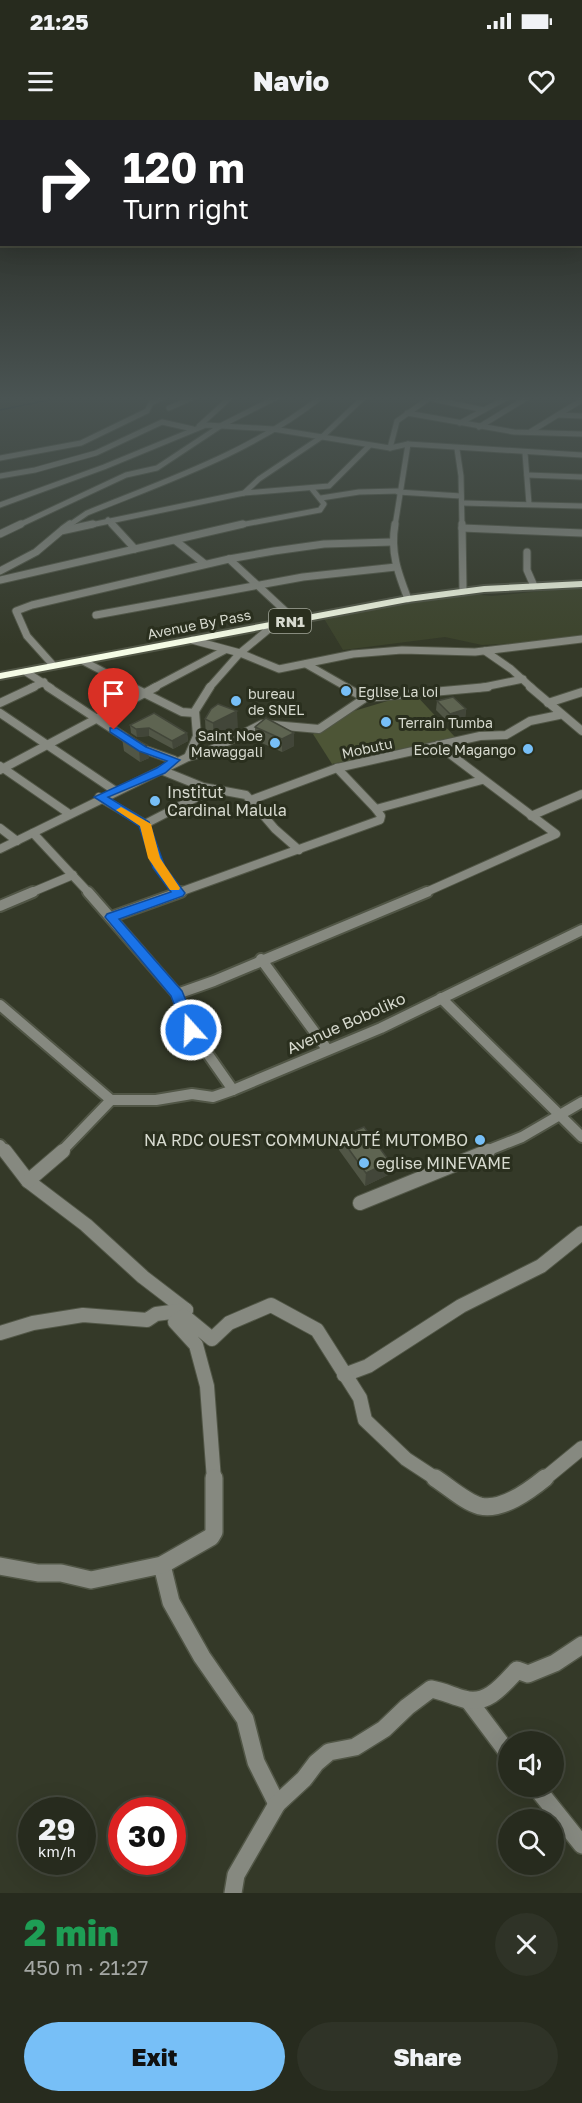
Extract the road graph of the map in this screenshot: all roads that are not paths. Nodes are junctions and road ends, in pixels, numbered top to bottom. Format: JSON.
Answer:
{"nodes":[{"id":1,"x":69,"y":480,"type":"edge"},
{"id":2,"x":116,"y":480,"type":"edge"},
{"id":3,"x":169,"y":480,"type":"edge"},
{"id":4,"x":257,"y":480,"type":"edge"},
{"id":5,"x":335,"y":480,"type":"edge"},
{"id":6,"x":400,"y":480,"type":"edge"},
{"id":7,"x":463,"y":480,"type":"edge"},
{"id":8,"x":527,"y":480,"type":"edge"},
{"id":9,"x":312,"y":489,"type":"junction"},
{"id":10,"x":398,"y":491,"type":"junction"},
{"id":11,"x":244,"y":493,"type":"junction"},
{"id":12,"x":321,"y":498,"type":"junction"},
{"id":13,"x":462,"y":499,"type":"junction"},
{"id":14,"x":529,"y":504,"type":"junction"},
{"id":15,"x":0,"y":505,"type":"edge"},
{"id":16,"x":582,"y":506,"type":"edge"},
{"id":17,"x":108,"y":520,"type":"junction"},
{"id":18,"x":462,"y":528,"type":"junction"},
{"id":19,"x":61,"y":531,"type":"junction"},
{"id":20,"x":582,"y":533,"type":"edge"},
{"id":21,"x":0,"y":534,"type":"edge"},
{"id":22,"x":176,"y":541,"type":"junction"},
{"id":23,"x":392,"y":542,"type":"junction"},
{"id":24,"x":135,"y":549,"type":"junction"},
{"id":25,"x":527,"y":552,"type":"dead end"},
{"id":26,"x":229,"y":559,"type":"junction"},
{"id":27,"x":205,"y":564,"type":"junction"},
{"id":28,"x":396,"y":567,"type":"junction"},
{"id":29,"x":0,"y":571,"type":"edge"},
{"id":30,"x":0,"y":580,"type":"edge"},
{"id":31,"x":582,"y":584,"type":"edge"},
{"id":32,"x":259,"y":585,"type":"junction"},
{"id":33,"x":534,"y":586,"type":"junction"},
{"id":34,"x":463,"y":591,"type":"junction"},
{"id":35,"x":408,"y":599,"type":"junction"},
{"id":36,"x":96,"y":615,"type":"dead end"},
{"id":37,"x":295,"y":621,"type":"junction"},
{"id":38,"x":275,"y":624,"type":"junction"},
{"id":39,"x":582,"y":639,"type":"edge"},
{"id":40,"x":192,"y":640,"type":"junction"},
{"id":41,"x":225,"y":650,"type":"junction"},
{"id":42,"x":484,"y":651,"type":"junction"},
{"id":43,"x":240,"y":652,"type":"junction"},
{"id":44,"x":83,"y":661,"type":"junction"},
{"id":45,"x":306,"y":664,"type":"junction"},
{"id":46,"x":53,"y":665,"type":"junction"},
{"id":47,"x":26,"y":672,"type":"junction"},
{"id":48,"x":0,"y":676,"type":"edge"},
{"id":49,"x":523,"y":679,"type":"junction"},
{"id":50,"x":44,"y":682,"type":"junction"},
{"id":51,"x":144,"y":692,"type":"junction"},
{"id":52,"x":582,"y":692,"type":"edge"},
{"id":53,"x":365,"y":698,"type":"junction"},
{"id":54,"x":0,"y":703,"type":"edge"},
{"id":55,"x":548,"y":703,"type":"junction"},
{"id":56,"x":0,"y":713,"type":"edge"},
{"id":57,"x":195,"y":713,"type":"junction"},
{"id":58,"x":559,"y":715,"type":"junction"},
{"id":59,"x":96,"y":719,"type":"junction"},
{"id":60,"x":582,"y":731,"type":"edge"},
{"id":61,"x":48,"y":745,"type":"junction"},
{"id":62,"x":438,"y":745,"type":"junction"},
{"id":63,"x":188,"y":757,"type":"junction"},
{"id":64,"x":174,"y":760,"type":"junction"},
{"id":65,"x":1,"y":768,"type":"edge"},
{"id":66,"x":337,"y":768,"type":"junction"},
{"id":67,"x":161,"y":770,"type":"junction"},
{"id":68,"x":482,"y":780,"type":"junction"},
{"id":69,"x":213,"y":789,"type":"junction"},
{"id":70,"x":114,"y":790,"type":"junction"},
{"id":71,"x":582,"y":794,"type":"edge"},
{"id":72,"x":99,"y":797,"type":"junction"},
{"id":73,"x":251,"y":800,"type":"junction"},
{"id":74,"x":376,"y":809,"type":"junction"},
{"id":75,"x":68,"y":813,"type":"junction"},
{"id":76,"x":531,"y":816,"type":"junction"},
{"id":77,"x":145,"y":824,"type":"junction"},
{"id":78,"x":0,"y":828,"type":"edge"},
{"id":79,"x":33,"y":833,"type":"junction"},
{"id":80,"x":16,"y":841,"type":"junction"},
{"id":81,"x":0,"y":849,"type":"edge"},
{"id":82,"x":299,"y":850,"type":"junction"},
{"id":83,"x":73,"y":875,"type":"junction"},
{"id":84,"x":178,"y":893,"type":"junction"},
{"id":85,"x":0,"y":906,"type":"edge"},
{"id":86,"x":111,"y":917,"type":"junction"},
{"id":87,"x":582,"y":930,"type":"edge"},
{"id":88,"x":261,"y":959,"type":"junction"},
{"id":89,"x":177,"y":994,"type":"junction"},
{"id":90,"x":441,"y":998,"type":"junction"},
{"id":91,"x":0,"y":1005,"type":"edge"},
{"id":92,"x":327,"y":1049,"type":"junction"},
{"id":93,"x":233,"y":1090,"type":"junction"},
{"id":94,"x":111,"y":1100,"type":"junction"},
{"id":95,"x":582,"y":1102,"type":"edge"},
{"id":96,"x":560,"y":1115,"type":"junction"},
{"id":97,"x":582,"y":1137,"type":"edge"},
{"id":98,"x":0,"y":1145,"type":"edge"},
{"id":99,"x":28,"y":1181,"type":"junction"},
{"id":100,"x":360,"y":1203,"type":"dead end"},
{"id":101,"x":582,"y":1233,"type":"edge"},
{"id":102,"x":0,"y":1333,"type":"edge"},
{"id":103,"x":344,"y":1375,"type":"junction"},
{"id":104,"x":582,"y":1448,"type":"edge"},
{"id":105,"x":162,"y":1565,"type":"junction"},
{"id":106,"x":0,"y":1566,"type":"edge"},
{"id":107,"x":582,"y":1645,"type":"edge"},
{"id":108,"x":469,"y":1701,"type":"junction"},
{"id":109,"x":498,"y":1740,"type":"edge"},
{"id":110,"x":544,"y":1797,"type":"edge"},
{"id":111,"x":277,"y":1804,"type":"junction"},
{"id":112,"x":582,"y":1845,"type":"edge"},
{"id":113,"x":233,"y":1893,"type":"edge"}],
"edges":[{"from":1,"to":15,"type":"street"},
{"from":2,"to":21,"type":"street"},
{"from":3,"to":19,"type":"street"},
{"from":4,"to":11,"type":"street"},
{"from":5,"to":9,"type":"street"},
{"from":6,"to":10,"type":"street"},
{"from":7,"to":13,"type":"street"},
{"from":8,"to":14,"type":"street"},
{"from":9,"to":11,"type":"street"},
{"from":9,"to":12,"type":"street"},
{"from":10,"to":12,"type":"street"},
{"from":10,"to":13,"type":"street"},
{"from":10,"to":23,"type":"street"},
{"from":11,"to":17,"type":"street"},
{"from":12,"to":22,"type":"street"},
{"from":13,"to":14,"type":"street"},
{"from":13,"to":18,"type":"street"},
{"from":14,"to":16,"type":"street"},
{"from":17,"to":19,"type":"street"},
{"from":17,"to":24,"type":"street"},
{"from":18,"to":20,"type":"street"},
{"from":18,"to":34,"type":"street"},
{"from":19,"to":29,"type":"street"},
{"from":22,"to":24,"type":"street"},
{"from":22,"to":27,"type":"street"},
{"from":23,"to":26,"type":"street"},
{"from":23,"to":28,"type":"street"},
{"from":24,"to":30,"type":"street"},
{"from":25,"to":33,"type":"street"},
{"from":26,"to":27,"type":"street"},
{"from":26,"to":32,"type":"street"},
{"from":27,"to":46,"type":"street"},
{"from":28,"to":32,"type":"street"},
{"from":28,"to":35,"type":"street"},
{"from":31,"to":33,"type":"highway","name":"Avenue By Pass","number":"RN1"},
{"from":32,"to":36,"type":"street"},
{"from":32,"to":37,"type":"street"},
{"from":33,"to":34,"type":"highway","name":"Avenue By Pass","number":"RN1"},
{"from":34,"to":35,"type":"highway","name":"Avenue By Pass","number":"RN1"},
{"from":35,"to":37,"type":"highway","name":"Avenue By Pass","number":"RN1"},
{"from":37,"to":38,"type":"highway","name":"Avenue By Pass","number":"RN1"},
{"from":38,"to":40,"type":"highway","name":"Avenue By Pass","number":"RN1"},
{"from":38,"to":43,"type":"street"},
{"from":39,"to":42,"type":"street"},
{"from":40,"to":41,"type":"street"},
{"from":40,"to":44,"type":"highway","name":"Avenue By Pass","number":"RN1"},
{"from":41,"to":43,"type":"street"},
{"from":41,"to":51,"type":"street"},
{"from":42,"to":45,"type":"street"},
{"from":42,"to":49,"type":"street"},
{"from":43,"to":45,"type":"street"},
{"from":43,"to":57,"type":"street"},
{"from":44,"to":46,"type":"highway","name":"Avenue By Pass","number":"RN1"},
{"from":44,"to":51,"type":"street"},
{"from":45,"to":53,"type":"street"},
{"from":46,"to":47,"type":"highway","name":"Avenue By Pass","number":"RN1"},
{"from":47,"to":48,"type":"highway","name":"Avenue By Pass","number":"RN1"},
{"from":47,"to":50,"type":"street"},
{"from":49,"to":53,"type":"street"},
{"from":49,"to":55,"type":"street"},
{"from":50,"to":54,"type":"street"},
{"from":50,"to":59,"type":"street"},
{"from":51,"to":57,"type":"street"},
{"from":51,"to":59,"type":"street"},
{"from":52,"to":55,"type":"street"},
{"from":53,"to":63,"type":"street"},
{"from":55,"to":58,"type":"street"},
{"from":56,"to":61,"type":"street"},
{"from":57,"to":63,"type":"street"},
{"from":58,"to":60,"type":"street"},
{"from":58,"to":62,"type":"street","name":"Mobutu"},
{"from":59,"to":61,"type":"street"},
{"from":59,"to":64,"type":"street"},
{"from":61,"to":65,"type":"street"},
{"from":61,"to":70,"type":"street"},
{"from":62,"to":66,"type":"street","name":"Mobutu"},
{"from":62,"to":68,"type":"street"},
{"from":63,"to":64,"type":"street"},
{"from":64,"to":67,"type":"street"},
{"from":65,"to":75,"type":"street"},
{"from":66,"to":73,"type":"street","name":"Mobutu"},
{"from":66,"to":74,"type":"street"},
{"from":67,"to":69,"type":"street"},
{"from":67,"to":70,"type":"street"},
{"from":68,"to":74,"type":"street"},
{"from":68,"to":76,"type":"street"},
{"from":69,"to":73,"type":"street"},
{"from":69,"to":77,"type":"street"},
{"from":70,"to":72,"type":"street"},
{"from":71,"to":76,"type":"street"},
{"from":72,"to":75,"type":"street"},
{"from":72,"to":77,"type":"street"},
{"from":73,"to":82,"type":"street"},
{"from":74,"to":82,"type":"street"},
{"from":75,"to":79,"type":"street"},
{"from":76,"to":88,"type":"street"},
{"from":77,"to":84,"type":"street"},
{"from":78,"to":80,"type":"street"},
{"from":79,"to":80,"type":"street"},
{"from":79,"to":83,"type":"street"},
{"from":80,"to":81,"type":"street"},
{"from":82,"to":84,"type":"street"},
{"from":83,"to":85,"type":"street"},
{"from":83,"to":86,"type":"street"},
{"from":84,"to":86,"type":"street"},
{"from":86,"to":89,"type":"street"},
{"from":87,"to":90,"type":"street","name":"Avenue Boboliko"},
{"from":88,"to":89,"type":"street"},
{"from":88,"to":92,"type":"street"},
{"from":89,"to":93,"type":"street"},
{"from":90,"to":92,"type":"street","name":"Avenue Boboliko"},
{"from":90,"to":96,"type":"street"},
{"from":91,"to":94,"type":"street"},
{"from":92,"to":93,"type":"street","name":"Avenue Boboliko"},
{"from":93,"to":94,"type":"street","name":"Avenue Boboliko"},
{"from":94,"to":99,"type":"street"},
{"from":95,"to":96,"type":"street"},
{"from":96,"to":97,"type":"street"},
{"from":96,"to":100,"type":"street"},
{"from":98,"to":99,"type":"street"},
{"from":99,"to":102,"type":"street"},
{"from":101,"to":103,"type":"street"},
{"from":103,"to":104,"type":"street"},
{"from":103,"to":105,"type":"street"},
{"from":105,"to":106,"type":"street"},
{"from":105,"to":111,"type":"street"},
{"from":107,"to":108,"type":"street"},
{"from":108,"to":109,"type":"street"},
{"from":108,"to":111,"type":"street"},
{"from":110,"to":112,"type":"street"},
{"from":111,"to":113,"type":"street"}]}
